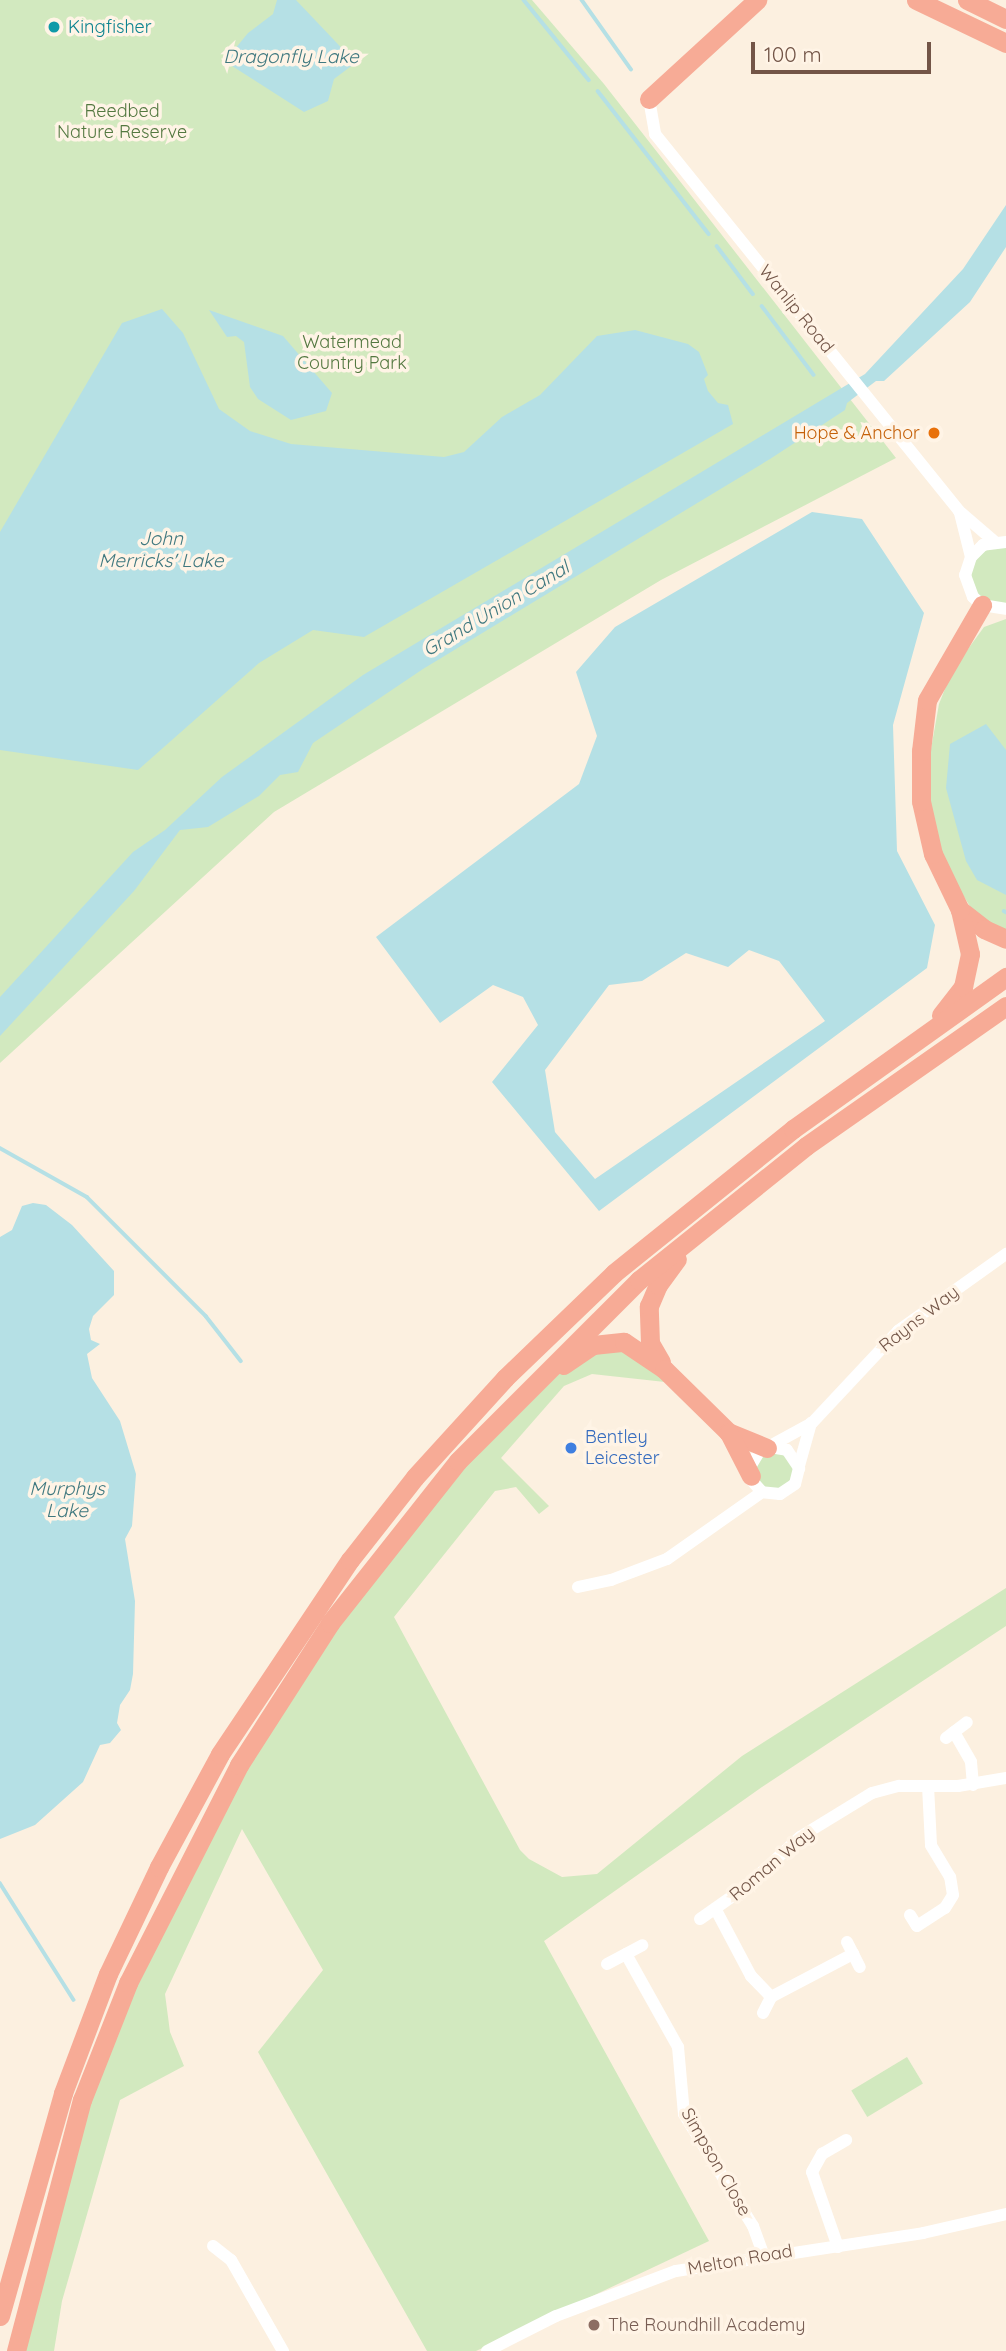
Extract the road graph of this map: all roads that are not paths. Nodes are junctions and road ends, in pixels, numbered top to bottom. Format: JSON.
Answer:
{"nodes":[{"id":1,"x":757,"y":0,"type":"edge"},
{"id":2,"x":916,"y":0,"type":"edge"},
{"id":3,"x":967,"y":0,"type":"edge"},
{"id":4,"x":1006,"y":19,"type":"edge"},
{"id":5,"x":1006,"y":43,"type":"edge"},
{"id":6,"x":649,"y":99,"type":"joint"},
{"id":7,"x":959,"y":511,"type":"junction"},
{"id":8,"x":1001,"y":542,"type":"edge"},
{"id":9,"x":971,"y":557,"type":"junction"},
{"id":10,"x":982,"y":605,"type":"junction"},
{"id":11,"x":1006,"y":609,"type":"edge"},
{"id":12,"x":960,"y":909,"type":"junction"},
{"id":13,"x":1006,"y":939,"type":"edge"},
{"id":14,"x":1006,"y":977,"type":"edge"},
{"id":15,"x":1006,"y":1006,"type":"edge"},
{"id":16,"x":893,"y":1058,"type":"junction"},
{"id":17,"x":707,"y":1225,"type":"junction"},
{"id":18,"x":1006,"y":1254,"type":"edge"},
{"id":19,"x":664,"y":1369,"type":"junction"},
{"id":20,"x":513,"y":1403,"type":"junction"},
{"id":21,"x":812,"y":1423,"type":"junction"},
{"id":22,"x":728,"y":1432,"type":"junction"},
{"id":23,"x":768,"y":1447,"type":"junction"},
{"id":24,"x":799,"y":1468,"type":"junction"},
{"id":25,"x":756,"y":1484,"type":"junction"},
{"id":26,"x":578,"y":1587,"type":"dead end"},
{"id":27,"x":967,"y":1722,"type":"dead end"},
{"id":28,"x":1006,"y":1778,"type":"edge"},
{"id":29,"x":973,"y":1785,"type":"junction"},
{"id":30,"x":928,"y":1786,"type":"junction"},
{"id":31,"x":716,"y":1910,"type":"junction"},
{"id":32,"x":910,"y":1915,"type":"dead end"},
{"id":33,"x":700,"y":1919,"type":"dead end"},
{"id":34,"x":642,"y":1945,"type":"dead end"},
{"id":35,"x":626,"y":1954,"type":"junction"},
{"id":36,"x":607,"y":1964,"type":"dead end"},
{"id":37,"x":860,"y":1967,"type":"dead end"},
{"id":38,"x":771,"y":1997,"type":"junction"},
{"id":39,"x":763,"y":2013,"type":"dead end"},
{"id":40,"x":846,"y":2140,"type":"dead end"},
{"id":41,"x":1006,"y":2214,"type":"edge"},
{"id":42,"x":213,"y":2246,"type":"dead end"},
{"id":43,"x":838,"y":2247,"type":"junction"},
{"id":44,"x":764,"y":2256,"type":"junction"},
{"id":45,"x":0,"y":2316,"type":"edge"},
{"id":46,"x":16,"y":2351,"type":"edge"},
{"id":47,"x":283,"y":2351,"type":"edge"},
{"id":48,"x":487,"y":2351,"type":"edge"}],
"edges":[{"from":1,"to":6,"type":"highway"},
{"from":2,"to":5,"type":"highway"},
{"from":3,"to":4,"type":"highway"},
{"from":6,"to":7,"type":"street","name":"Wanlip Road"},
{"from":7,"to":8,"type":"street","name":"Wanlip Road"},
{"from":7,"to":9,"type":"street","name":"Wanlip Road"},
{"from":8,"to":9,"type":"street"},
{"from":9,"to":10,"type":"street","name":"Wanlip Road"},
{"from":10,"to":11,"type":"street"},
{"from":10,"to":12,"type":"highway"},
{"from":12,"to":13,"type":"highway"},
{"from":12,"to":16,"type":"highway"},
{"from":14,"to":16,"type":"highway"},
{"from":15,"to":17,"type":"highway"},
{"from":16,"to":45,"type":"highway"},
{"from":17,"to":19,"type":"highway"},
{"from":17,"to":20,"type":"highway"},
{"from":18,"to":21,"type":"street","name":"Rayns Way"},
{"from":19,"to":20,"type":"highway"},
{"from":19,"to":22,"type":"highway"},
{"from":20,"to":46,"type":"highway"},
{"from":21,"to":23,"type":"street","name":"Rayns Way"},
{"from":21,"to":24,"type":"street","name":"Rayns Way"},
{"from":22,"to":23,"type":"highway"},
{"from":22,"to":25,"type":"highway"},
{"from":23,"to":24,"type":"street"},
{"from":23,"to":25,"type":"street"},
{"from":24,"to":25,"type":"street"},
{"from":25,"to":26,"type":"street"},
{"from":27,"to":29,"type":"street"},
{"from":28,"to":29,"type":"street","name":"Roman Way"},
{"from":29,"to":30,"type":"street","name":"Roman Way"},
{"from":30,"to":31,"type":"street","name":"Roman Way"},
{"from":30,"to":32,"type":"street"},
{"from":31,"to":33,"type":"street","name":"Roman Way"},
{"from":31,"to":38,"type":"street"},
{"from":34,"to":35,"type":"street"},
{"from":35,"to":36,"type":"street"},
{"from":35,"to":44,"type":"street","name":"Simpson Close"},
{"from":37,"to":38,"type":"street"},
{"from":38,"to":39,"type":"street"},
{"from":40,"to":43,"type":"street"},
{"from":41,"to":43,"type":"street","name":"Melton Road"},
{"from":42,"to":47,"type":"street"},
{"from":43,"to":44,"type":"street","name":"Melton Road"},
{"from":44,"to":48,"type":"street","name":"Melton Road"}]}
